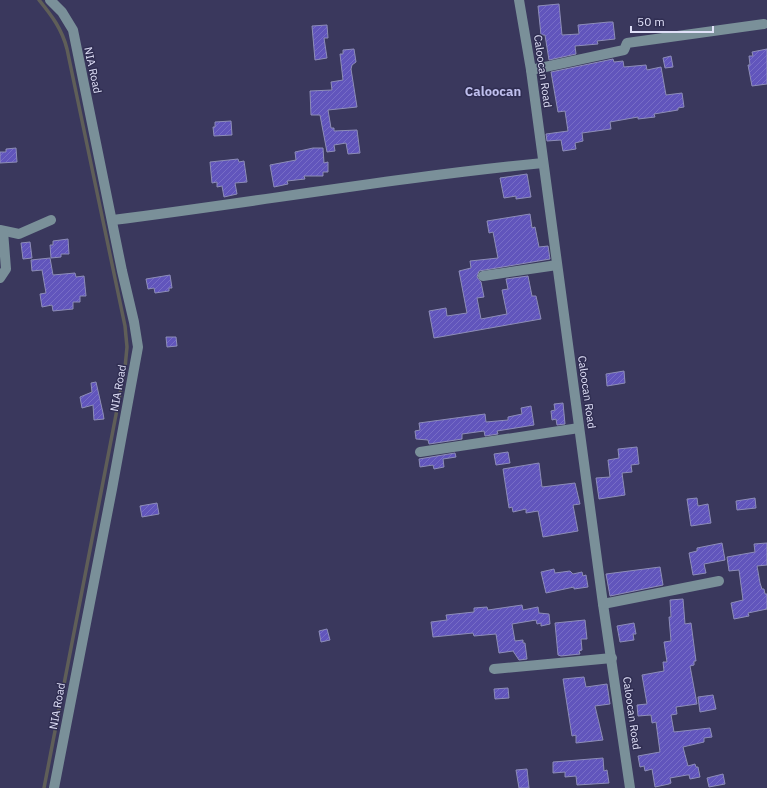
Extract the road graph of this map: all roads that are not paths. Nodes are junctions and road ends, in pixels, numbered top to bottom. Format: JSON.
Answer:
{"nodes":[{"id":1,"x":50,"y":0,"type":"edge"},
{"id":2,"x":519,"y":0,"type":"edge"},
{"id":3,"x":764,"y":24,"type":"dead end"},
{"id":4,"x":531,"y":70,"type":"junction"},
{"id":5,"x":543,"y":163,"type":"junction"},
{"id":6,"x":51,"y":220,"type":"dead end"},
{"id":7,"x":113,"y":220,"type":"junction"},
{"id":8,"x":2,"y":230,"type":"edge"},
{"id":9,"x":557,"y":265,"type":"junction"},
{"id":10,"x":483,"y":276,"type":"dead end"},
{"id":11,"x":0,"y":278,"type":"edge"},
{"id":12,"x":579,"y":428,"type":"junction"},
{"id":13,"x":420,"y":452,"type":"dead end"},
{"id":14,"x":719,"y":581,"type":"dead end"},
{"id":15,"x":603,"y":604,"type":"junction"},
{"id":16,"x":612,"y":658,"type":"junction"},
{"id":17,"x":494,"y":669,"type":"dead end"},
{"id":18,"x":54,"y":788,"type":"edge"},
{"id":19,"x":630,"y":788,"type":"edge"}],
"edges":[{"from":1,"to":7,"type":"street","name":"NIA Road"},
{"from":2,"to":4,"type":"street","name":"Caloocan Road"},
{"from":3,"to":4,"type":"street"},
{"from":4,"to":5,"type":"street","name":"Caloocan Road"},
{"from":5,"to":7,"type":"street"},
{"from":5,"to":9,"type":"street","name":"Caloocan Road"},
{"from":6,"to":8,"type":"street"},
{"from":7,"to":18,"type":"street","name":"NIA Road"},
{"from":8,"to":11,"type":"street"},
{"from":9,"to":10,"type":"street"},
{"from":9,"to":12,"type":"street","name":"Caloocan Road"},
{"from":12,"to":13,"type":"street"},
{"from":12,"to":15,"type":"street","name":"Caloocan Road"},
{"from":14,"to":15,"type":"street"},
{"from":15,"to":16,"type":"street","name":"Caloocan Road"},
{"from":16,"to":17,"type":"street"},
{"from":16,"to":19,"type":"street","name":"Caloocan Road"}]}
